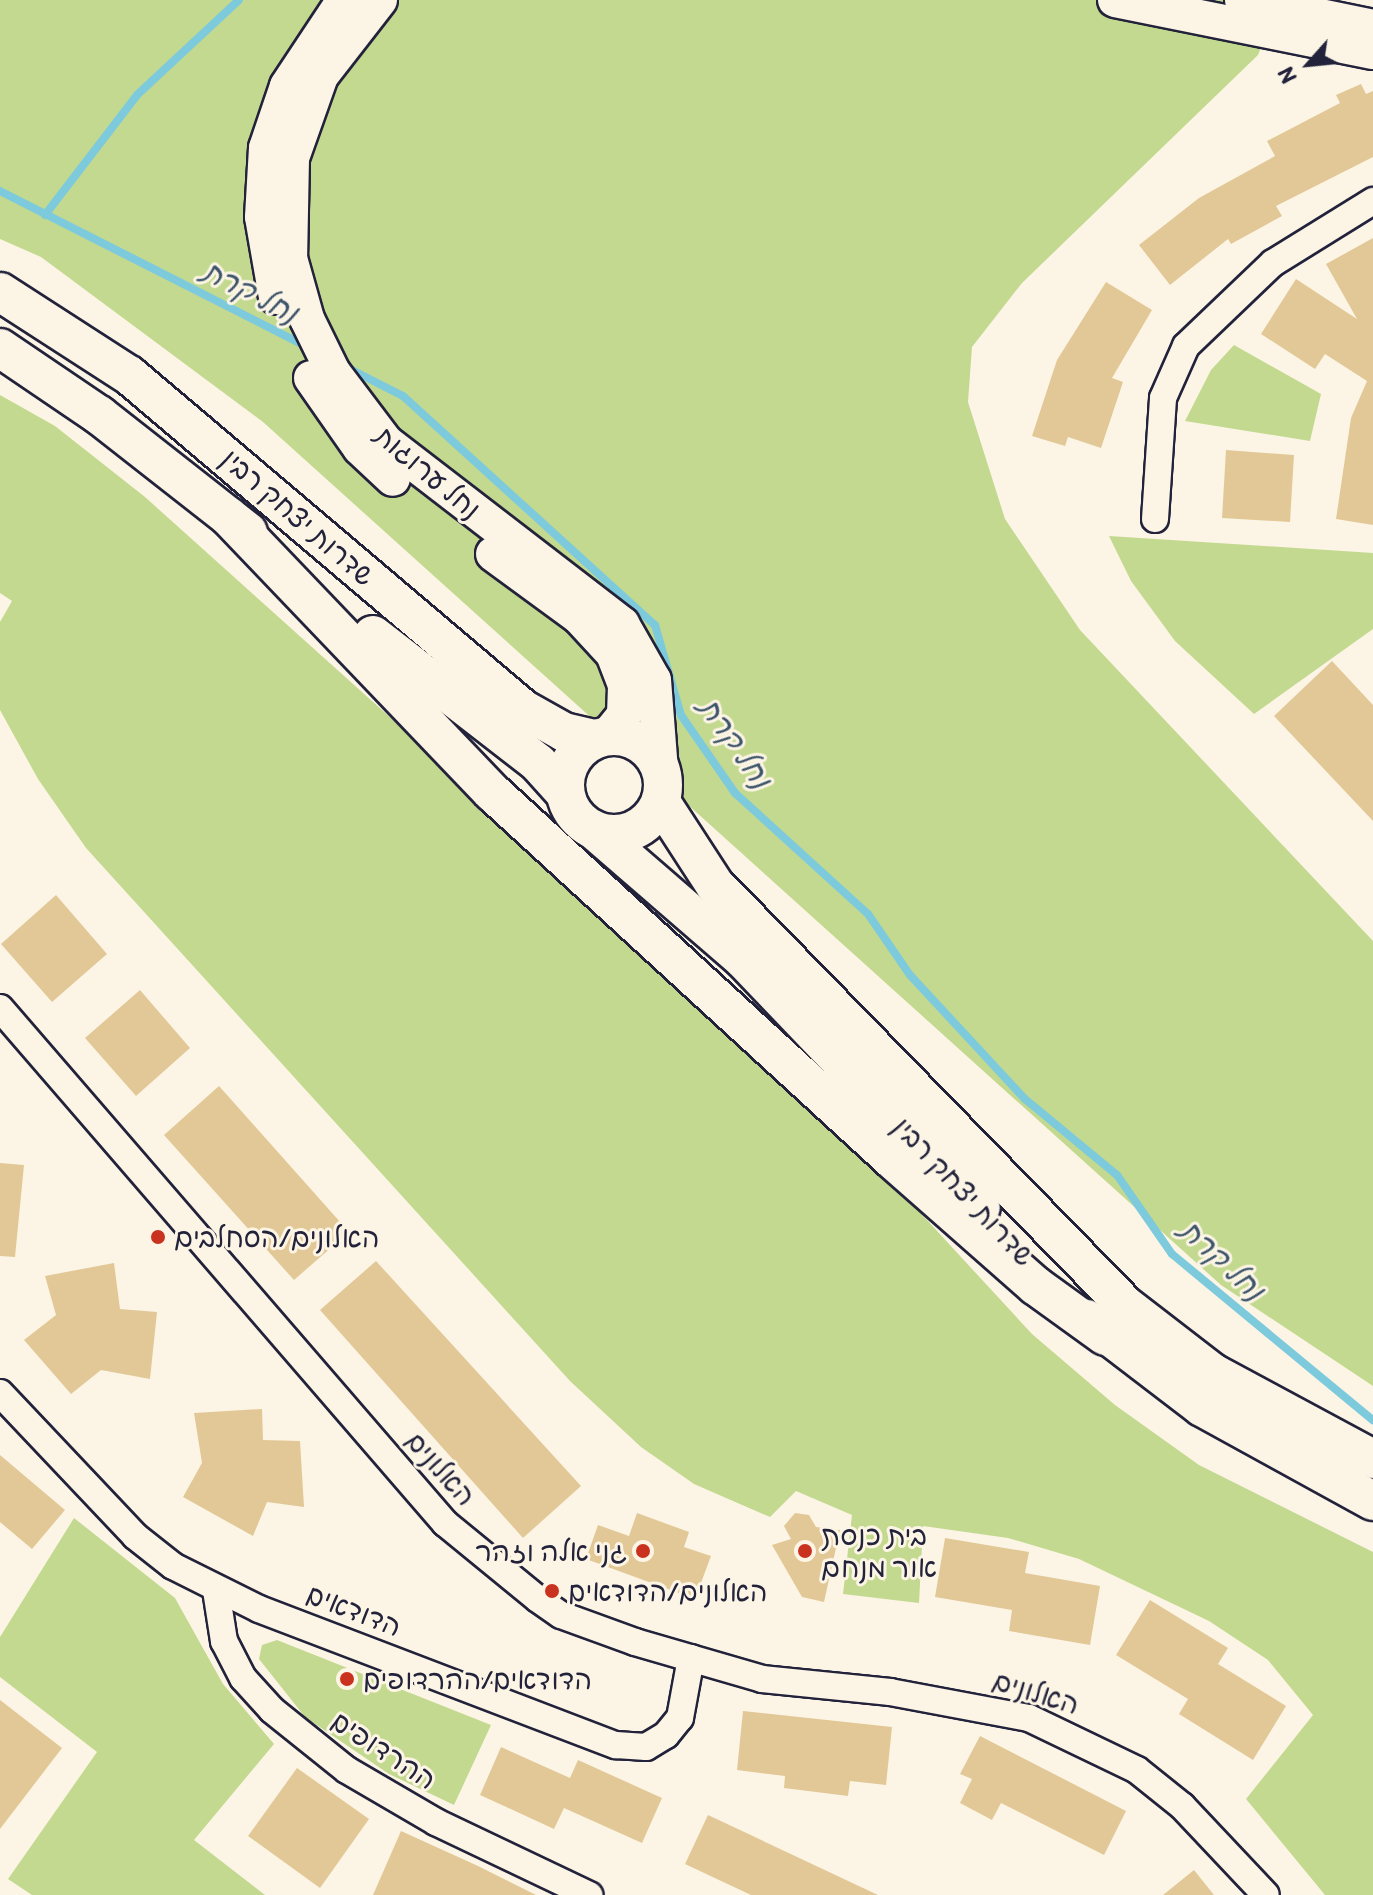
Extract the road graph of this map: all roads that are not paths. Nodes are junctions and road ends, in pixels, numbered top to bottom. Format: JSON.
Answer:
{"nodes":[{"id":1,"x":344,"y":0,"type":"edge"},
{"id":2,"x":380,"y":0,"type":"edge"},
{"id":3,"x":1115,"y":0,"type":"edge"},
{"id":4,"x":1242,"y":0,"type":"edge"},
{"id":5,"x":1373,"y":27,"type":"edge"},
{"id":6,"x":1373,"y":52,"type":"edge"},
{"id":7,"x":1373,"y":201,"type":"edge"},
{"id":8,"x":0,"y":292,"type":"edge"},
{"id":9,"x":0,"y":348,"type":"edge"},
{"id":10,"x":229,"y":517,"type":"junction"},
{"id":11,"x":1155,"y":519,"type":"dead end"},
{"id":12,"x":600,"y":738,"type":"junction"},
{"id":13,"x":661,"y":786,"type":"junction"},
{"id":14,"x":565,"y":793,"type":"junction"},
{"id":15,"x":594,"y":830,"type":"junction"},
{"id":16,"x":0,"y":1008,"type":"edge"},
{"id":17,"x":1105,"y":1336,"type":"junction"},
{"id":18,"x":0,"y":1393,"type":"edge"},
{"id":19,"x":1373,"y":1459,"type":"edge"},
{"id":20,"x":1373,"y":1501,"type":"edge"},
{"id":21,"x":216,"y":1590,"type":"junction"},
{"id":22,"x":691,"y":1658,"type":"junction"},
{"id":23,"x":589,"y":1895,"type":"edge"},
{"id":24,"x":1266,"y":1895,"type":"edge"}],
"edges":[{"from":1,"to":12,"type":"street","name":"נחל ערוגות"},
{"from":2,"to":13,"type":"street","name":"נחל ערוגות"},
{"from":3,"to":6,"type":"street"},
{"from":4,"to":5,"type":"street"},
{"from":7,"to":11,"type":"street"},
{"from":8,"to":12,"type":"main road","name":"שדרות יצחק רבין"},
{"from":9,"to":10,"type":"main road","name":"שדרות יצחק רבין"},
{"from":10,"to":14,"type":"main road","name":"שדרות יצחק רבין"},
{"from":10,"to":17,"type":"main road"},
{"from":12,"to":13,"type":"main road"},
{"from":12,"to":14,"type":"main road"},
{"from":13,"to":15,"type":"main road"},
{"from":13,"to":19,"type":"main road","name":"שדרות יצחק רבין"},
{"from":14,"to":15,"type":"main road"},
{"from":15,"to":17,"type":"main road","name":"שדרות יצחק רבין"},
{"from":16,"to":22,"type":"street","name":"האלונים"},
{"from":17,"to":20,"type":"main road","name":"שדרות יצחק רבין"},
{"from":18,"to":21,"type":"street","name":"הדודאים"},
{"from":21,"to":22,"type":"street","name":"הדודאים"},
{"from":21,"to":23,"type":"street","name":"ההרדופים"},
{"from":22,"to":24,"type":"street","name":"האלונים"}]}
